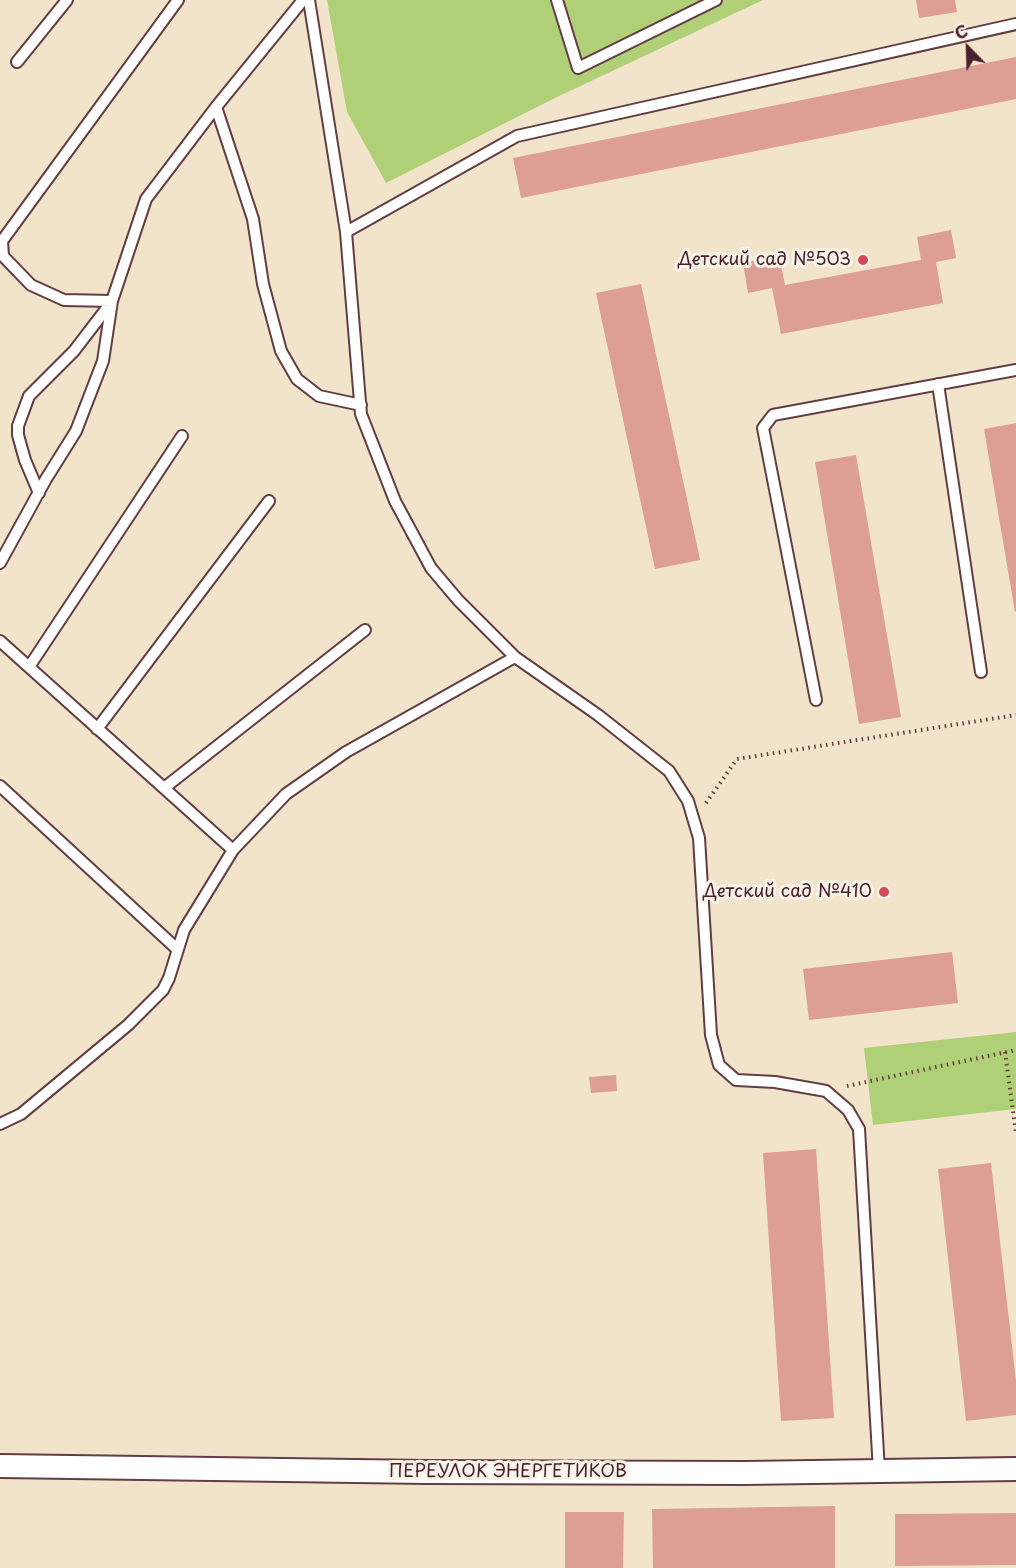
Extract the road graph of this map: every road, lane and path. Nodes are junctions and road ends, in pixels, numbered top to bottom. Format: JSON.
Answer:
{"nodes":[{"id":1,"x":67,"y":0,"type":"edge"},
{"id":2,"x":178,"y":0,"type":"edge"},
{"id":3,"x":303,"y":0,"type":"edge"},
{"id":4,"x":309,"y":0,"type":"edge"},
{"id":5,"x":557,"y":0,"type":"edge"},
{"id":6,"x":716,"y":0,"type":"edge"},
{"id":7,"x":1016,"y":24,"type":"edge"},
{"id":8,"x":17,"y":62,"type":"dead end"},
{"id":9,"x":216,"y":107,"type":"junction"},
{"id":10,"x":346,"y":232,"type":"junction"},
{"id":11,"x":1,"y":241,"type":"edge"},
{"id":12,"x":112,"y":301,"type":"junction"},
{"id":13,"x":1016,"y":370,"type":"edge"},
{"id":14,"x":938,"y":384,"type":"junction"},
{"id":15,"x":361,"y":405,"type":"junction"},
{"id":16,"x":182,"y":436,"type":"dead end"},
{"id":17,"x":39,"y":493,"type":"junction"},
{"id":18,"x":269,"y":501,"type":"dead end"},
{"id":19,"x":0,"y":563,"type":"edge"},
{"id":20,"x":365,"y":630,"type":"dead end"},
{"id":21,"x":0,"y":641,"type":"edge"},
{"id":22,"x":515,"y":657,"type":"junction"},
{"id":23,"x":29,"y":667,"type":"junction"},
{"id":24,"x":981,"y":672,"type":"dead end"},
{"id":25,"x":816,"y":700,"type":"dead end"},
{"id":26,"x":1016,"y":715,"type":"edge"},
{"id":27,"x":97,"y":729,"type":"junction"},
{"id":28,"x":0,"y":786,"type":"edge"},
{"id":29,"x":164,"y":788,"type":"junction"},
{"id":30,"x":694,"y":821,"type":"junction"},
{"id":31,"x":233,"y":850,"type":"junction"},
{"id":32,"x":177,"y":949,"type":"junction"},
{"id":33,"x":1016,"y":1050,"type":"edge"},
{"id":34,"x":1005,"y":1052,"type":"junction"},
{"id":35,"x":826,"y":1091,"type":"junction"},
{"id":36,"x":0,"y":1124,"type":"edge"},
{"id":37,"x":1016,"y":1133,"type":"edge"},
{"id":38,"x":0,"y":1466,"type":"edge"},
{"id":39,"x":1016,"y":1469,"type":"edge"},
{"id":40,"x":879,"y":1471,"type":"junction"}],
"edges":[{"from":1,"to":8,"type":"lane"},
{"from":2,"to":11,"type":"lane"},
{"from":3,"to":9,"type":"lane"},
{"from":4,"to":10,"type":"lane"},
{"from":5,"to":6,"type":"lane"},
{"from":7,"to":10,"type":"lane"},
{"from":9,"to":12,"type":"lane"},
{"from":9,"to":15,"type":"lane"},
{"from":10,"to":15,"type":"lane"},
{"from":11,"to":12,"type":"lane"},
{"from":12,"to":17,"type":"lane"},
{"from":12,"to":17,"type":"lane"},
{"from":13,"to":14,"type":"lane"},
{"from":14,"to":24,"type":"lane"},
{"from":14,"to":25,"type":"lane"},
{"from":15,"to":22,"type":"lane"},
{"from":16,"to":23,"type":"lane"},
{"from":17,"to":19,"type":"lane"},
{"from":18,"to":27,"type":"lane"},
{"from":20,"to":29,"type":"lane"},
{"from":21,"to":23,"type":"lane"},
{"from":22,"to":30,"type":"lane"},
{"from":22,"to":31,"type":"lane"},
{"from":23,"to":27,"type":"lane"},
{"from":26,"to":30,"type":"path"},
{"from":27,"to":29,"type":"lane"},
{"from":28,"to":32,"type":"lane"},
{"from":29,"to":31,"type":"lane"},
{"from":30,"to":35,"type":"lane"},
{"from":31,"to":32,"type":"lane"},
{"from":32,"to":36,"type":"lane"},
{"from":33,"to":34,"type":"path"},
{"from":34,"to":35,"type":"path"},
{"from":34,"to":37,"type":"path"},
{"from":35,"to":40,"type":"lane"},
{"from":38,"to":40,"type":"street","name":"ПЕРЕУЛОК ЭНЕРГЕТИКОВ"},
{"from":39,"to":40,"type":"street","name":"ПЕРЕУЛОК ЭНЕРГЕТИКОВ"}]}
